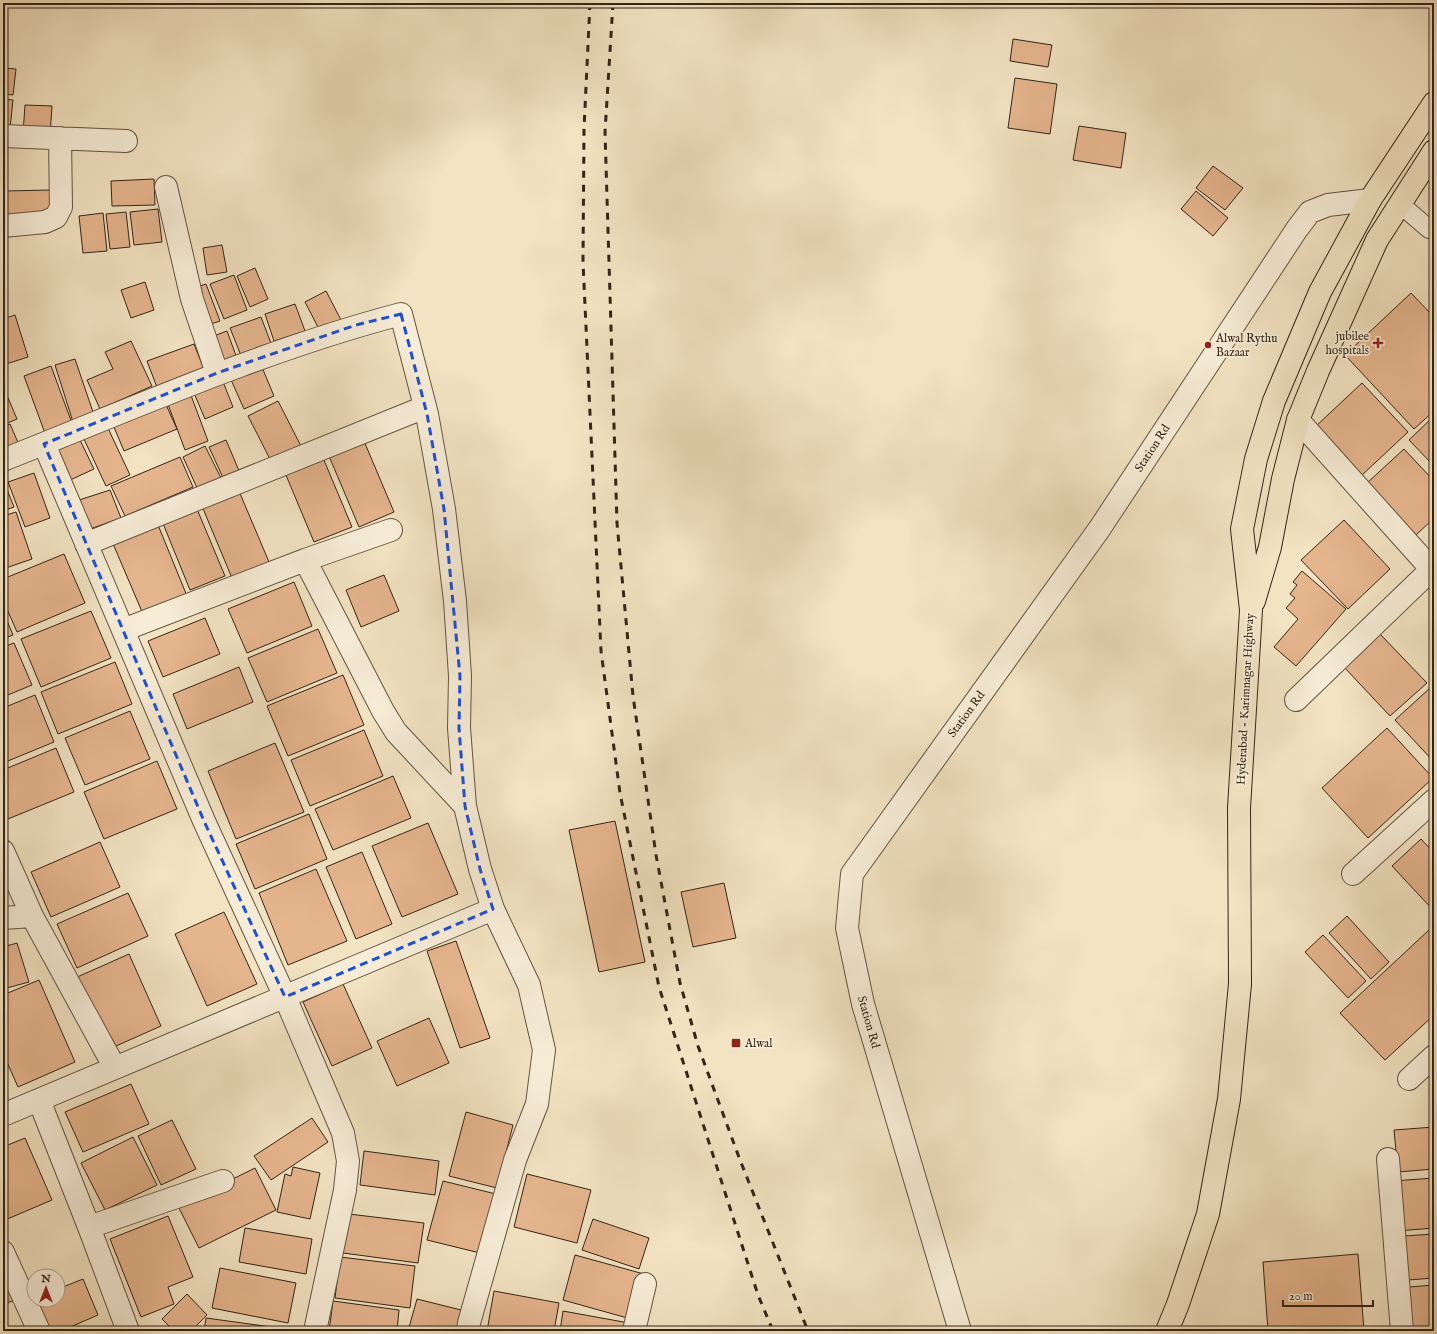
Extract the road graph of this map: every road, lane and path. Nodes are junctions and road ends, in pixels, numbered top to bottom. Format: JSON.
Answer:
{"nodes":[{"id":1,"x":1434,"y":102,"type":"edge"},
{"id":2,"x":3,"y":136,"type":"edge"},
{"id":3,"x":60,"y":138,"type":"junction"},
{"id":4,"x":126,"y":140,"type":"dead end"},
{"id":5,"x":1434,"y":151,"type":"edge"},
{"id":6,"x":166,"y":187,"type":"dead end"},
{"id":7,"x":1370,"y":200,"type":"junction"},
{"id":8,"x":1400,"y":204,"type":"junction"},
{"id":9,"x":3,"y":226,"type":"edge"},
{"id":10,"x":1434,"y":230,"type":"edge"},
{"id":11,"x":218,"y":373,"type":"junction"},
{"id":12,"x":425,"y":407,"type":"junction"},
{"id":13,"x":1298,"y":420,"type":"junction"},
{"id":14,"x":44,"y":444,"type":"junction"},
{"id":15,"x":3,"y":460,"type":"edge"},
{"id":16,"x":391,"y":530,"type":"dead end"},
{"id":17,"x":86,"y":544,"type":"junction"},
{"id":18,"x":304,"y":560,"type":"junction"},
{"id":19,"x":1433,"y":569,"type":"edge"},
{"id":20,"x":1251,"y":610,"type":"junction"},
{"id":21,"x":123,"y":630,"type":"junction"},
{"id":22,"x":1296,"y":700,"type":"dead end"},
{"id":23,"x":1434,"y":800,"type":"edge"},
{"id":24,"x":465,"y":806,"type":"junction"},
{"id":25,"x":3,"y":851,"type":"edge"},
{"id":26,"x":1353,"y":874,"type":"dead end"},
{"id":27,"x":494,"y":909,"type":"junction"},
{"id":28,"x":32,"y":916,"type":"junction"},
{"id":29,"x":3,"y":918,"type":"edge"},
{"id":30,"x":285,"y":996,"type":"junction"},
{"id":31,"x":1434,"y":1056,"type":"edge"},
{"id":32,"x":115,"y":1068,"type":"junction"},
{"id":33,"x":1409,"y":1079,"type":"dead end"},
{"id":34,"x":38,"y":1100,"type":"junction"},
{"id":35,"x":3,"y":1115,"type":"edge"},
{"id":36,"x":1388,"y":1159,"type":"dead end"},
{"id":37,"x":223,"y":1181,"type":"dead end"},
{"id":38,"x":89,"y":1227,"type":"junction"},
{"id":39,"x":3,"y":1252,"type":"edge"},
{"id":40,"x":645,"y":1284,"type":"dead end"},
{"id":41,"x":38,"y":1331,"type":"edge"},
{"id":42,"x":128,"y":1331,"type":"edge"},
{"id":43,"x":315,"y":1331,"type":"edge"},
{"id":44,"x":468,"y":1331,"type":"edge"},
{"id":45,"x":634,"y":1331,"type":"edge"},
{"id":46,"x":960,"y":1331,"type":"edge"},
{"id":47,"x":1167,"y":1331,"type":"edge"},
{"id":48,"x":1402,"y":1331,"type":"edge"}],
"edges":[{"from":1,"to":7,"type":"main road","name":"Hyderabad - Karimnagar Highway"},
{"from":2,"to":3,"type":"street"},
{"from":3,"to":4,"type":"street"},
{"from":3,"to":9,"type":"street"},
{"from":5,"to":8,"type":"main road"},
{"from":6,"to":11,"type":"street"},
{"from":7,"to":20,"type":"main road","name":"Hyderabad - Karimnagar Highway"},
{"from":7,"to":46,"type":"street","name":"Station Rd"},
{"from":8,"to":10,"type":"lane"},
{"from":8,"to":13,"type":"main road"},
{"from":11,"to":12,"type":"street"},
{"from":11,"to":14,"type":"street"},
{"from":12,"to":17,"type":"street"},
{"from":12,"to":24,"type":"street"},
{"from":13,"to":19,"type":"street"},
{"from":13,"to":20,"type":"main road"},
{"from":14,"to":15,"type":"street"},
{"from":14,"to":17,"type":"street"},
{"from":16,"to":18,"type":"street"},
{"from":17,"to":21,"type":"street"},
{"from":18,"to":21,"type":"street"},
{"from":18,"to":24,"type":"street"},
{"from":19,"to":22,"type":"street"},
{"from":20,"to":47,"type":"main road","name":"Hyderabad - Karimnagar Highway"},
{"from":21,"to":30,"type":"street"},
{"from":23,"to":26,"type":"street"},
{"from":24,"to":27,"type":"street"},
{"from":25,"to":28,"type":"street"},
{"from":27,"to":30,"type":"street"},
{"from":27,"to":44,"type":"street"},
{"from":28,"to":29,"type":"street"},
{"from":28,"to":32,"type":"street"},
{"from":30,"to":32,"type":"street"},
{"from":30,"to":43,"type":"street"},
{"from":31,"to":33,"type":"street"},
{"from":32,"to":34,"type":"street"},
{"from":34,"to":35,"type":"street"},
{"from":34,"to":38,"type":"street"},
{"from":36,"to":48,"type":"street"},
{"from":37,"to":38,"type":"street"},
{"from":38,"to":42,"type":"street"},
{"from":39,"to":41,"type":"street"},
{"from":40,"to":45,"type":"street"}]}
